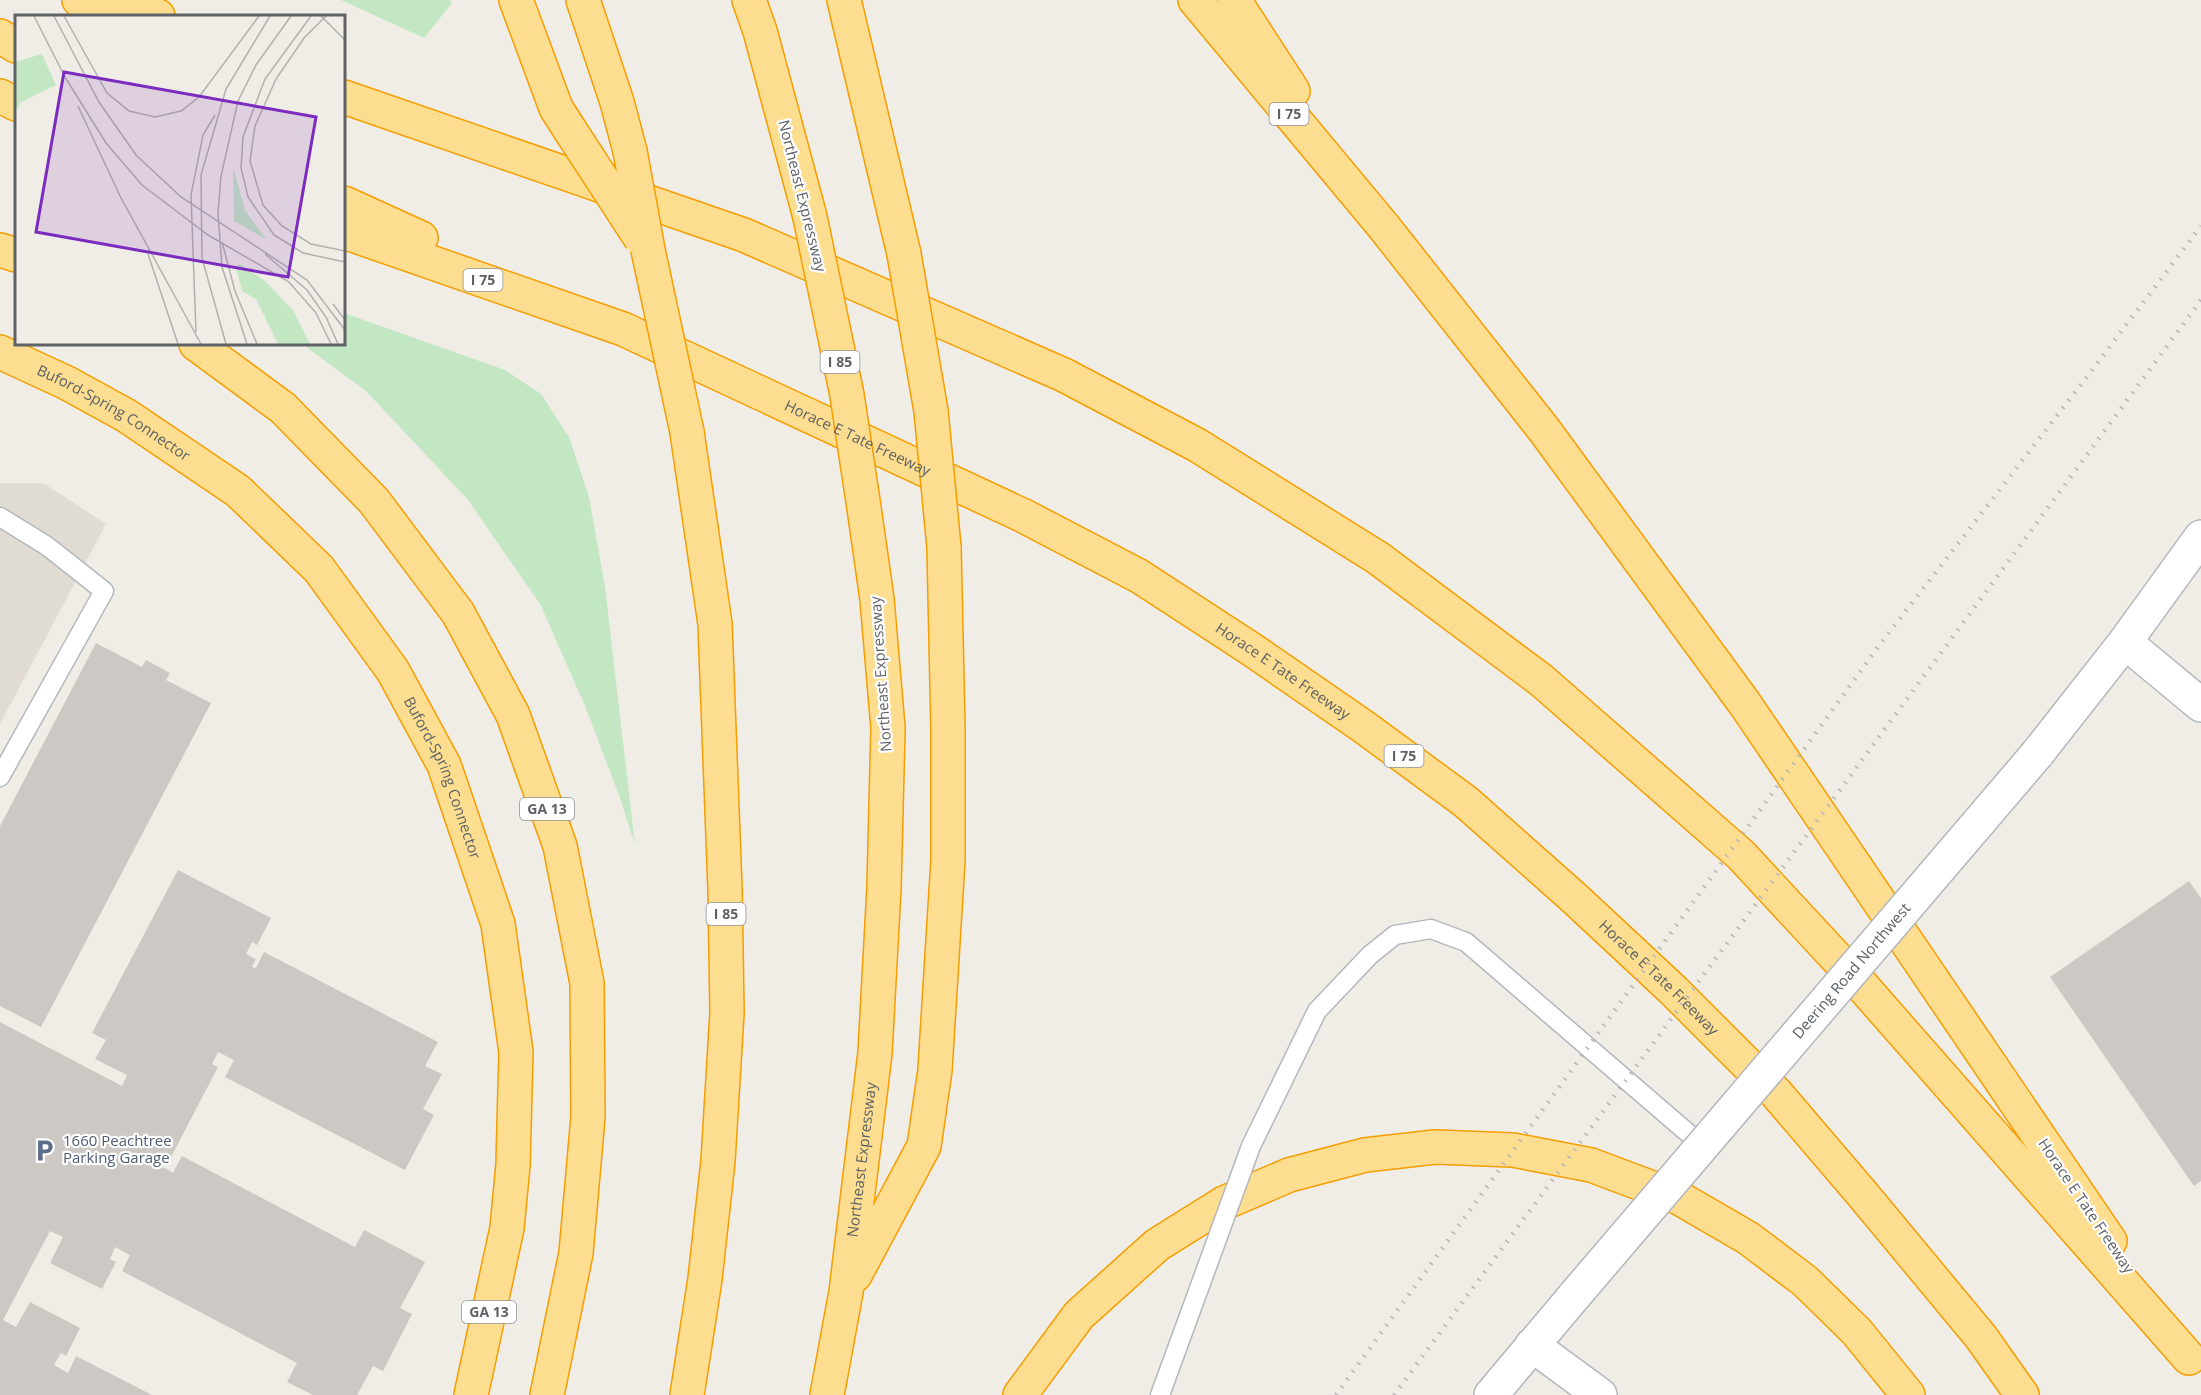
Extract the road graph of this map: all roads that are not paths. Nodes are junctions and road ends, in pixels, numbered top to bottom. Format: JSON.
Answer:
{"nodes":[{"id":1,"x":79,"y":0,"type":"edge"},
{"id":2,"x":120,"y":0,"type":"edge"},
{"id":3,"x":516,"y":0,"type":"edge"},
{"id":4,"x":583,"y":0,"type":"edge"},
{"id":5,"x":749,"y":0,"type":"edge"},
{"id":6,"x":844,"y":0,"type":"edge"},
{"id":7,"x":1195,"y":0,"type":"edge"},
{"id":8,"x":1234,"y":0,"type":"edge"},
{"id":9,"x":118,"y":15,"type":"edge"},
{"id":10,"x":156,"y":15,"type":"edge"},
{"id":11,"x":0,"y":36,"type":"edge"},
{"id":12,"x":15,"y":45,"type":"edge"},
{"id":13,"x":0,"y":96,"type":"edge"},
{"id":14,"x":345,"y":97,"type":"edge"},
{"id":15,"x":15,"y":104,"type":"edge"},
{"id":16,"x":345,"y":203,"type":"edge"},
{"id":17,"x":1384,"y":227,"type":"junction"},
{"id":18,"x":345,"y":232,"type":"edge"},
{"id":19,"x":0,"y":250,"type":"edge"},
{"id":20,"x":648,"y":250,"type":"junction"},
{"id":21,"x":15,"y":255,"type":"edge"},
{"id":22,"x":623,"y":329,"type":"junction"},
{"id":23,"x":197,"y":345,"type":"edge"},
{"id":24,"x":0,"y":352,"type":"edge"},
{"id":25,"x":0,"y":517,"type":"edge"},
{"id":26,"x":2201,"y":537,"type":"edge"},
{"id":27,"x":2125,"y":642,"type":"junction"},
{"id":28,"x":2201,"y":705,"type":"edge"},
{"id":29,"x":0,"y":777,"type":"edge"},
{"id":30,"x":1702,"y":1146,"type":"junction"},
{"id":31,"x":846,"y":1292,"type":"junction"},
{"id":32,"x":1532,"y":1345,"type":"junction"},
{"id":33,"x":2195,"y":1366,"type":"edge"},
{"id":34,"x":471,"y":1395,"type":"edge"},
{"id":35,"x":547,"y":1395,"type":"edge"},
{"id":36,"x":687,"y":1395,"type":"edge"},
{"id":37,"x":826,"y":1395,"type":"edge"},
{"id":38,"x":1020,"y":1395,"type":"edge"},
{"id":39,"x":1160,"y":1395,"type":"edge"},
{"id":40,"x":1491,"y":1395,"type":"edge"},
{"id":41,"x":1600,"y":1395,"type":"edge"},
{"id":42,"x":1908,"y":1395,"type":"edge"},
{"id":43,"x":2022,"y":1395,"type":"edge"}],
"edges":[{"from":1,"to":9,"type":"highway"},
{"from":2,"to":10,"type":"highway"},
{"from":3,"to":20,"type":"highway","bridge":true},
{"from":4,"to":20,"type":"highway","number":"I 85","bridge":true},
{"from":5,"to":31,"type":"highway","name":"Northeast Expressway","number":"I 85","bridge":true},
{"from":6,"to":31,"type":"highway","bridge":true},
{"from":7,"to":17,"type":"highway","name":"Horace E Tate Freeway","number":"I 75"},
{"from":8,"to":17,"type":"highway"},
{"from":11,"to":12,"type":"highway"},
{"from":13,"to":15,"type":"highway"},
{"from":14,"to":33,"type":"highway"},
{"from":16,"to":22,"type":"highway"},
{"from":17,"to":33,"type":"highway","name":"Horace E Tate Freeway","number":"I 75"},
{"from":18,"to":22,"type":"highway","name":"Horace E Tate Freeway","number":"I 75"},
{"from":19,"to":21,"type":"highway"},
{"from":20,"to":36,"type":"highway","number":"I 85","bridge":true},
{"from":22,"to":43,"type":"highway","name":"Horace E Tate Freeway","number":"I 75"},
{"from":23,"to":35,"type":"highway","number":"GA 13"},
{"from":24,"to":34,"type":"highway","name":"Buford-Spring Connector","number":"GA 13"},
{"from":25,"to":29,"type":"lane"},
{"from":26,"to":27,"type":"street","name":"Deering Road Northwest"},
{"from":27,"to":28,"type":"street"},
{"from":27,"to":30,"type":"street","name":"Deering Road Northwest","bridge":true},
{"from":30,"to":32,"type":"street","name":"Deering Road Northwest","bridge":true},
{"from":30,"to":39,"type":"lane","bridge":true},
{"from":31,"to":37,"type":"highway","name":"Northeast Expressway","number":"I 85"},
{"from":32,"to":40,"type":"street","name":"Deering Road Northwest"},
{"from":32,"to":41,"type":"street"},
{"from":38,"to":42,"type":"highway"}]}
